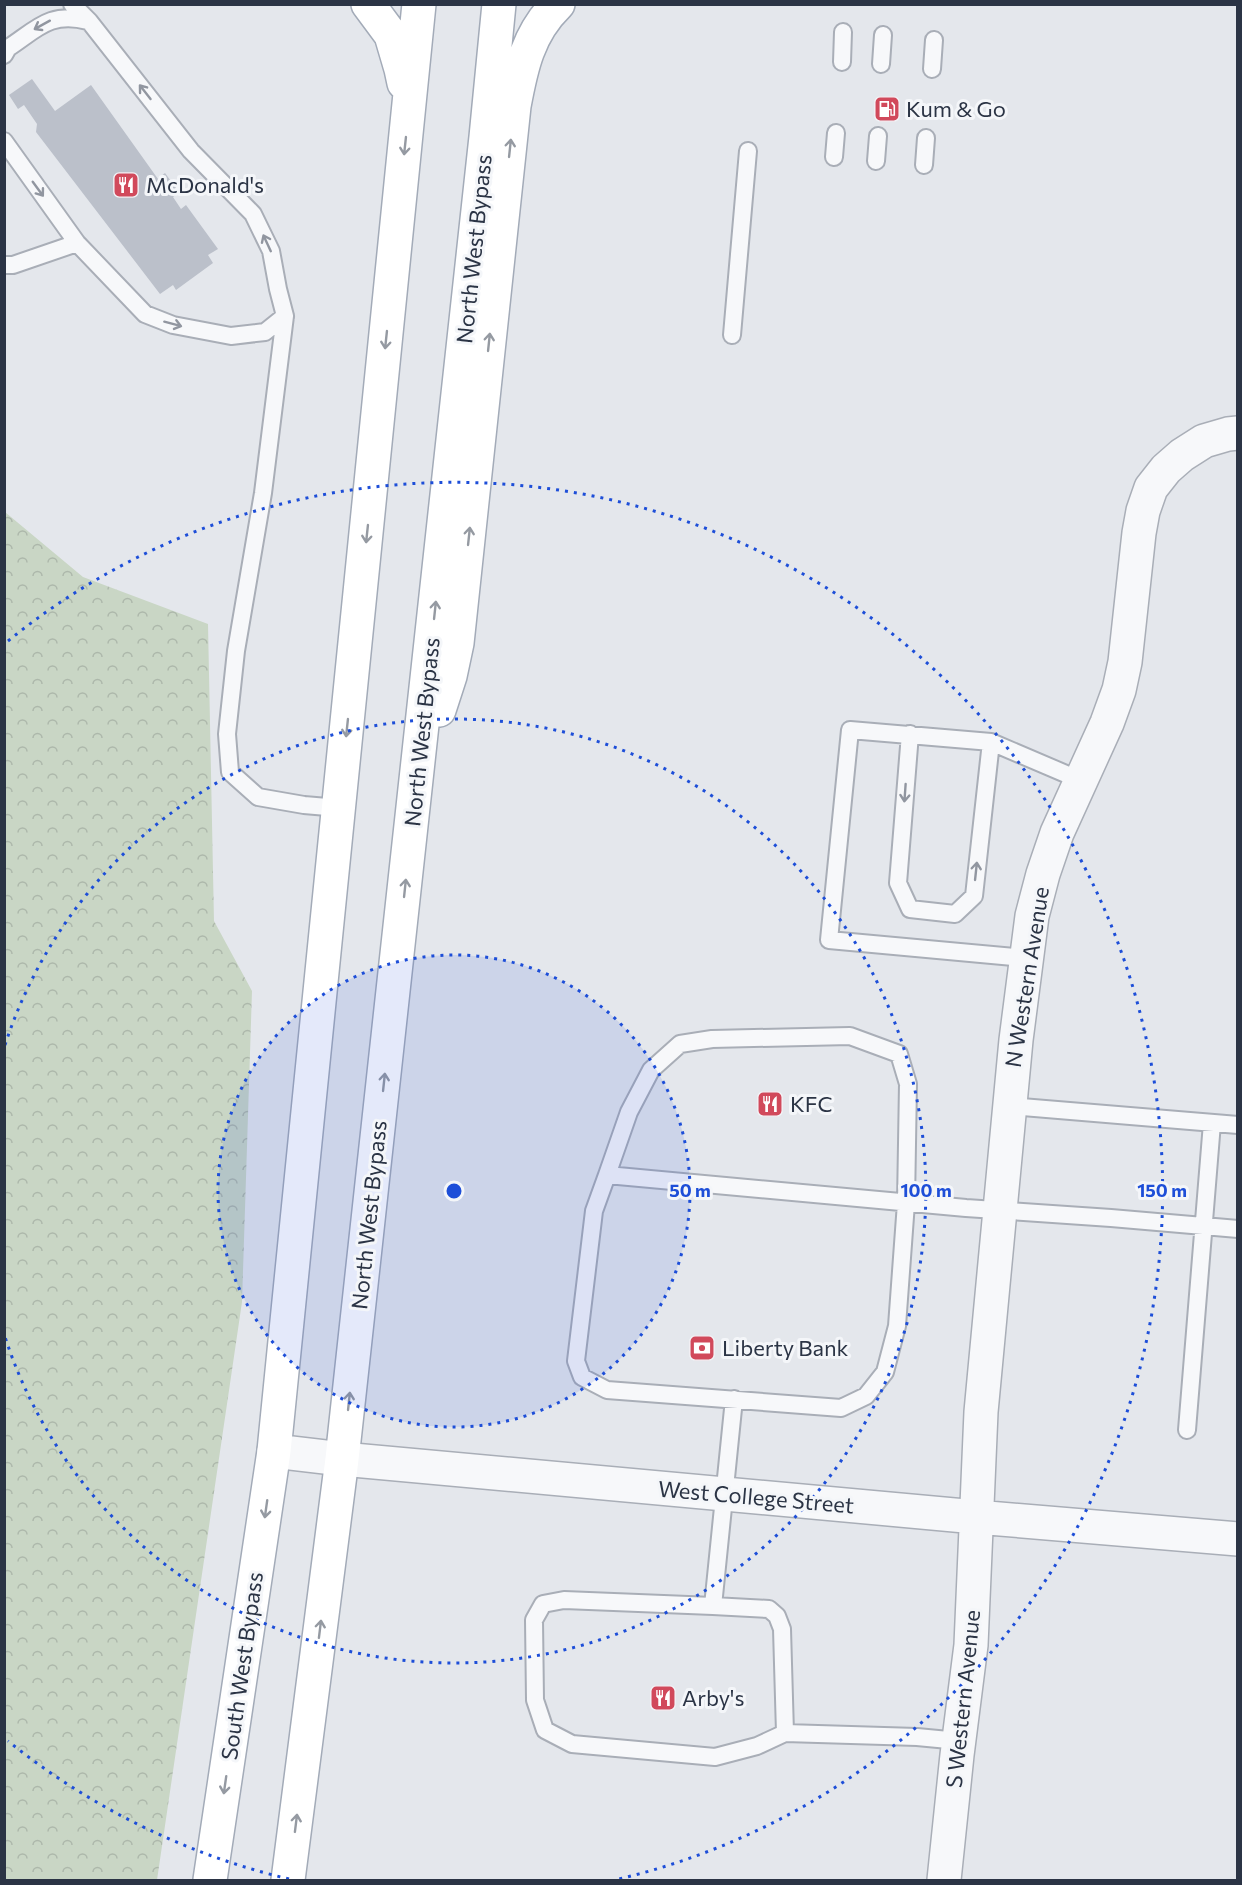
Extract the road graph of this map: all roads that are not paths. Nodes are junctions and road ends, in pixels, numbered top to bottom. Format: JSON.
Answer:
{"nodes":[{"id":1,"x":72,"y":4,"type":"edge"},
{"id":2,"x":368,"y":4,"type":"edge"},
{"id":3,"x":419,"y":4,"type":"edge"},
{"id":4,"x":499,"y":4,"type":"edge"},
{"id":5,"x":558,"y":4,"type":"edge"},
{"id":6,"x":89,"y":21,"type":"junction"},
{"id":7,"x":843,"y":32,"type":"dead end"},
{"id":8,"x":883,"y":35,"type":"dead end"},
{"id":9,"x":934,"y":40,"type":"dead end"},
{"id":10,"x":4,"y":55,"type":"edge"},
{"id":11,"x":842,"y":62,"type":"dead end"},
{"id":12,"x":881,"y":64,"type":"dead end"},
{"id":13,"x":932,"y":69,"type":"dead end"},
{"id":14,"x":409,"y":113,"type":"junction"},
{"id":15,"x":836,"y":133,"type":"dead end"},
{"id":16,"x":878,"y":136,"type":"dead end"},
{"id":17,"x":927,"y":138,"type":"dead end"},
{"id":18,"x":4,"y":141,"type":"edge"},
{"id":19,"x":748,"y":151,"type":"dead end"},
{"id":20,"x":834,"y":157,"type":"dead end"},
{"id":21,"x":876,"y":161,"type":"dead end"},
{"id":22,"x":924,"y":165,"type":"dead end"},
{"id":23,"x":77,"y":243,"type":"junction"},
{"id":24,"x":4,"y":265,"type":"edge"},
{"id":25,"x":285,"y":316,"type":"junction"},
{"id":26,"x":732,"y":335,"type":"dead end"},
{"id":27,"x":1238,"y":433,"type":"edge"},
{"id":28,"x":910,"y":734,"type":"junction"},
{"id":29,"x":991,"y":742,"type":"junction"},
{"id":30,"x":417,"y":777,"type":"junction"},
{"id":31,"x":1080,"y":780,"type":"junction"},
{"id":32,"x":339,"y":808,"type":"junction"},
{"id":33,"x":1025,"y":958,"type":"junction"},
{"id":34,"x":1009,"y":1106,"type":"junction"},
{"id":35,"x":1212,"y":1123,"type":"junction"},
{"id":36,"x":1238,"y":1125,"type":"edge"},
{"id":37,"x":607,"y":1175,"type":"junction"},
{"id":38,"x":906,"y":1203,"type":"junction"},
{"id":39,"x":999,"y":1211,"type":"junction"},
{"id":40,"x":1205,"y":1227,"type":"junction"},
{"id":41,"x":1238,"y":1229,"type":"edge"},
{"id":42,"x":734,"y":1399,"type":"junction"},
{"id":43,"x":1187,"y":1430,"type":"dead end"},
{"id":44,"x":274,"y":1451,"type":"junction"},
{"id":45,"x":342,"y":1459,"type":"junction"},
{"id":46,"x":723,"y":1494,"type":"junction"},
{"id":47,"x":976,"y":1517,"type":"junction"},
{"id":48,"x":1238,"y":1539,"type":"edge"},
{"id":49,"x":713,"y":1605,"type":"junction"},
{"id":50,"x":785,"y":1733,"type":"junction"},
{"id":51,"x":958,"y":1741,"type":"junction"},
{"id":52,"x":210,"y":1881,"type":"edge"},
{"id":53,"x":288,"y":1881,"type":"edge"},
{"id":54,"x":944,"y":1881,"type":"edge"}],
"edges":[{"from":1,"to":6,"type":"lane"},
{"from":2,"to":14,"type":"main road"},
{"from":3,"to":14,"type":"main road"},
{"from":30,"to":4,"type":"main road","name":"North West Bypass","one_way":true},
{"from":30,"to":5,"type":"main road","one_way":true},
{"from":6,"to":10,"type":"lane","one_way":true},
{"from":25,"to":6,"type":"lane","one_way":true},
{"from":7,"to":11,"type":"lane"},
{"from":8,"to":12,"type":"lane"},
{"from":9,"to":13,"type":"lane"},
{"from":14,"to":32,"type":"main road","one_way":true},
{"from":15,"to":20,"type":"lane"},
{"from":16,"to":21,"type":"lane"},
{"from":17,"to":22,"type":"lane"},
{"from":18,"to":23,"type":"lane","one_way":true},
{"from":19,"to":26,"type":"lane"},
{"from":23,"to":24,"type":"lane"},
{"from":23,"to":25,"type":"lane","one_way":true},
{"from":25,"to":32,"type":"lane"},
{"from":27,"to":31,"type":"street","name":"N Western Avenue"},
{"from":28,"to":29,"type":"lane"},
{"from":28,"to":29,"type":"lane","one_way":true},
{"from":28,"to":33,"type":"lane"},
{"from":29,"to":31,"type":"lane"},
{"from":45,"to":30,"type":"main road","name":"North West Bypass","one_way":true},
{"from":31,"to":33,"type":"street","name":"N Western Avenue"},
{"from":32,"to":44,"type":"main road"},
{"from":33,"to":34,"type":"street","name":"N Western Avenue"},
{"from":34,"to":35,"type":"lane"},
{"from":34,"to":39,"type":"street","name":"N Western Avenue"},
{"from":35,"to":36,"type":"lane"},
{"from":35,"to":40,"type":"lane"},
{"from":37,"to":38,"type":"lane"},
{"from":37,"to":38,"type":"lane"},
{"from":37,"to":42,"type":"lane"},
{"from":38,"to":39,"type":"lane"},
{"from":38,"to":42,"type":"lane"},
{"from":39,"to":40,"type":"lane"},
{"from":39,"to":47,"type":"street","name":"N Western Avenue"},
{"from":40,"to":41,"type":"lane"},
{"from":40,"to":43,"type":"lane"},
{"from":42,"to":46,"type":"lane"},
{"from":44,"to":45,"type":"street","name":"West College Street"},
{"from":44,"to":52,"type":"main road","name":"South West Bypass","one_way":true},
{"from":45,"to":46,"type":"street","name":"West College Street"},
{"from":53,"to":45,"type":"main road","one_way":true},
{"from":46,"to":47,"type":"street","name":"West College Street"},
{"from":46,"to":49,"type":"lane"},
{"from":47,"to":48,"type":"street","name":"West College Street"},
{"from":47,"to":51,"type":"street","name":"S Western Avenue"},
{"from":49,"to":50,"type":"lane"},
{"from":49,"to":50,"type":"lane"},
{"from":50,"to":51,"type":"lane"},
{"from":51,"to":54,"type":"street","name":"S Western Avenue"}]}
